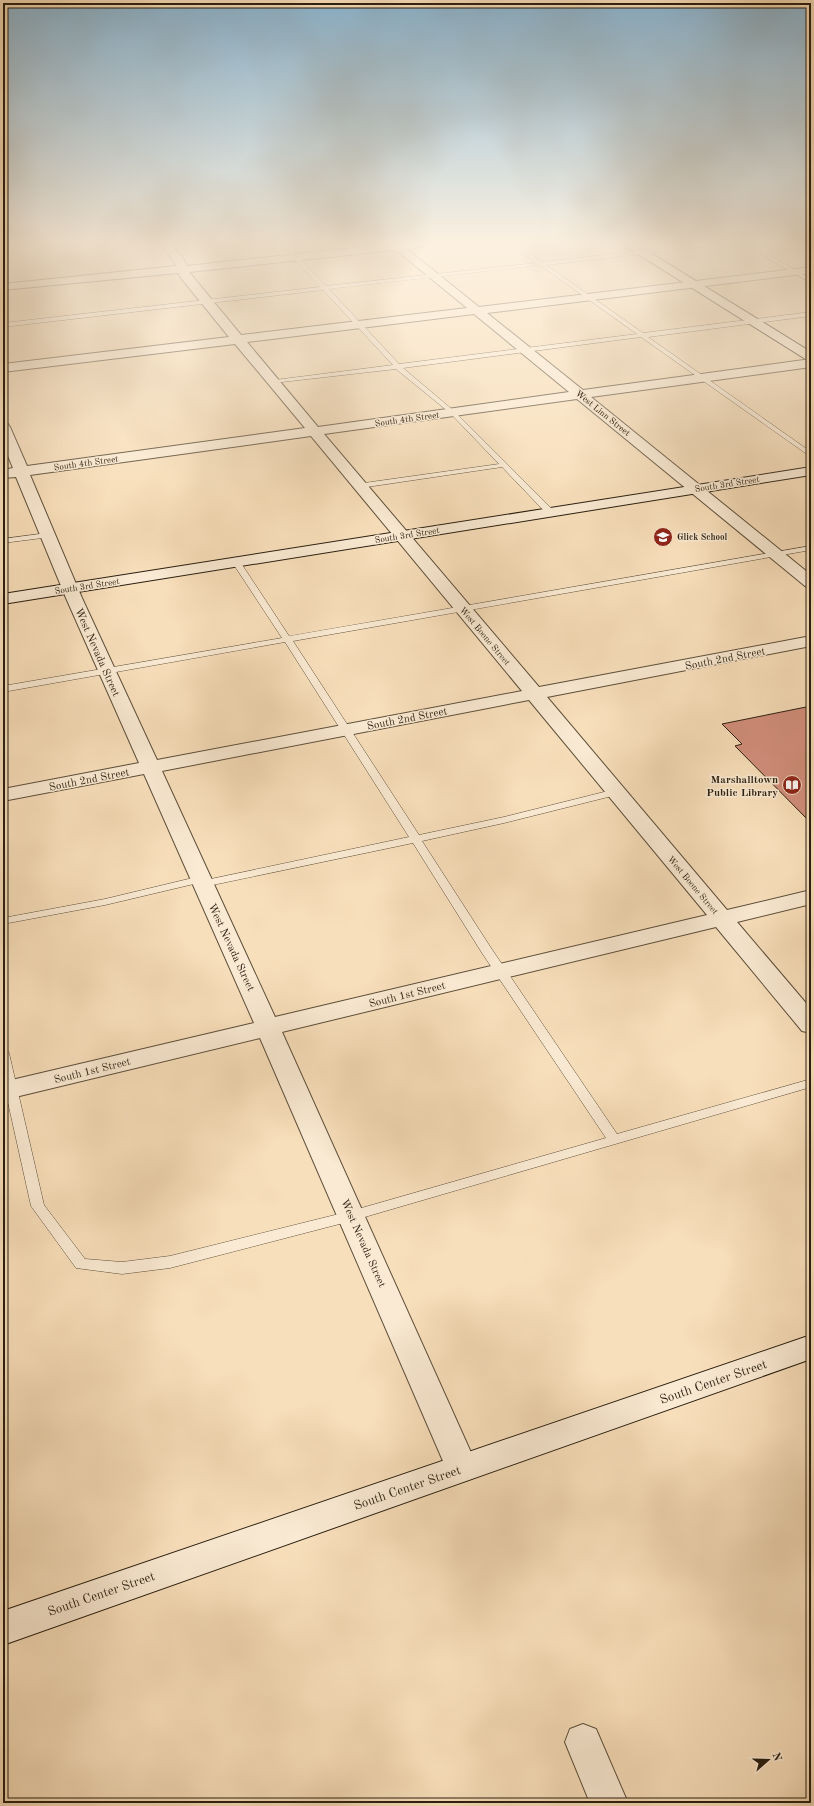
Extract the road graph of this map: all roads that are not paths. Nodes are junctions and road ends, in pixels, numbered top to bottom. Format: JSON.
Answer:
{"nodes":[{"id":1,"x":230,"y":328,"type":"edge"},
{"id":2,"x":329,"y":328,"type":"edge"},
{"id":3,"x":360,"y":328,"type":"edge"},
{"id":4,"x":498,"y":328,"type":"edge"},
{"id":5,"x":633,"y":328,"type":"edge"},
{"id":6,"x":696,"y":328,"type":"edge"},
{"id":7,"x":766,"y":328,"type":"edge"},
{"id":8,"x":642,"y":335,"type":"junction"},
{"id":9,"x":239,"y":339,"type":"junction"},
{"id":10,"x":525,"y":350,"type":"junction"},
{"id":11,"x":811,"y":357,"type":"edge"},
{"id":12,"x":811,"y":363,"type":"edge"},
{"id":13,"x":397,"y":366,"type":"junction"},
{"id":14,"x":3,"y":368,"type":"edge"},
{"id":15,"x":702,"y":378,"type":"junction"},
{"id":16,"x":275,"y":382,"type":"junction"},
{"id":17,"x":580,"y":395,"type":"junction"},
{"id":18,"x":452,"y":412,"type":"junction"},
{"id":19,"x":3,"y":427,"type":"edge"},
{"id":20,"x":316,"y":431,"type":"junction"},
{"id":21,"x":811,"y":455,"type":"edge"},
{"id":22,"x":504,"y":466,"type":"junction"},
{"id":23,"x":811,"y":471,"type":"edge"},
{"id":24,"x":12,"y":473,"type":"edge"},
{"id":25,"x":360,"y":486,"type":"junction"},
{"id":26,"x":696,"y":489,"type":"junction"},
{"id":27,"x":550,"y":512,"type":"junction"},
{"id":28,"x":47,"y":535,"type":"junction"},
{"id":29,"x":401,"y":536,"type":"junction"},
{"id":30,"x":3,"y":541,"type":"edge"},
{"id":31,"x":811,"y":548,"type":"edge"},
{"id":32,"x":776,"y":554,"type":"junction"},
{"id":33,"x":236,"y":562,"type":"junction"},
{"id":34,"x":811,"y":583,"type":"edge"},
{"id":35,"x":70,"y":589,"type":"junction"},
{"id":36,"x":3,"y":600,"type":"edge"},
{"id":37,"x":462,"y":609,"type":"junction"},
{"id":38,"x":287,"y":639,"type":"junction"},
{"id":39,"x":811,"y":641,"type":"edge"},
{"id":40,"x":106,"y":671,"type":"junction"},
{"id":41,"x":3,"y":688,"type":"edge"},
{"id":42,"x":534,"y":694,"type":"junction"},
{"id":43,"x":347,"y":730,"type":"junction"},
{"id":44,"x":150,"y":767,"type":"junction"},
{"id":45,"x":616,"y":792,"type":"junction"},
{"id":46,"x":3,"y":795,"type":"edge"},
{"id":47,"x":416,"y":839,"type":"junction"},
{"id":48,"x":202,"y":882,"type":"junction"},
{"id":49,"x":811,"y":897,"type":"edge"},
{"id":50,"x":722,"y":919,"type":"junction"},
{"id":51,"x":3,"y":920,"type":"edge"},
{"id":52,"x":501,"y":972,"type":"junction"},
{"id":53,"x":811,"y":1025,"type":"edge"},
{"id":54,"x":268,"y":1028,"type":"junction"},
{"id":55,"x":3,"y":1053,"type":"edge"},
{"id":56,"x":811,"y":1083,"type":"edge"},
{"id":57,"x":8,"y":1090,"type":"edge"},
{"id":58,"x":614,"y":1140,"type":"junction"},
{"id":59,"x":351,"y":1216,"type":"junction"},
{"id":60,"x":811,"y":1347,"type":"edge"},
{"id":61,"x":462,"y":1468,"type":"dead end"},
{"id":62,"x":3,"y":1628,"type":"edge"},
{"id":63,"x":583,"y":1742,"type":"dead end"},
{"id":64,"x":609,"y":1803,"type":"edge"}],
"edges":[{"from":1,"to":9,"type":"street","name":"West Boone Street"},
{"from":2,"to":9,"type":"street"},
{"from":3,"to":13,"type":"lane"},
{"from":4,"to":10,"type":"street","name":"West Linn Street"},
{"from":5,"to":8,"type":"lane"},
{"from":6,"to":8,"type":"lane"},
{"from":7,"to":11,"type":"street"},
{"from":8,"to":10,"type":"lane"},
{"from":8,"to":15,"type":"lane"},
{"from":9,"to":14,"type":"street"},
{"from":9,"to":16,"type":"street","name":"West Boone Street"},
{"from":10,"to":13,"type":"lane"},
{"from":10,"to":17,"type":"street","name":"West Linn Street"},
{"from":12,"to":15,"type":"street","name":"South 4th Street"},
{"from":13,"to":16,"type":"lane"},
{"from":13,"to":18,"type":"lane"},
{"from":15,"to":17,"type":"street","name":"South 4th Street"},
{"from":15,"to":21,"type":"lane"},
{"from":16,"to":20,"type":"street","name":"West Boone Street"},
{"from":17,"to":18,"type":"street","name":"South 4th Street"},
{"from":17,"to":26,"type":"street","name":"West Linn Street"},
{"from":18,"to":20,"type":"street","name":"South 4th Street"},
{"from":18,"to":22,"type":"lane"},
{"from":19,"to":24,"type":"street","name":"West Nevada Street"},
{"from":20,"to":24,"type":"street","name":"South 4th Street"},
{"from":20,"to":25,"type":"street","name":"West Boone Street"},
{"from":22,"to":25,"type":"lane"},
{"from":22,"to":27,"type":"lane"},
{"from":23,"to":26,"type":"street","name":"South 3rd Street"},
{"from":24,"to":28,"type":"street","name":"West Nevada Street"},
{"from":25,"to":29,"type":"street","name":"West Boone Street"},
{"from":26,"to":27,"type":"street","name":"South 3rd Street"},
{"from":26,"to":32,"type":"street","name":"West Linn Street"},
{"from":27,"to":29,"type":"street","name":"South 3rd Street"},
{"from":28,"to":30,"type":"lane"},
{"from":28,"to":35,"type":"street","name":"West Nevada Street"},
{"from":29,"to":33,"type":"street","name":"South 3rd Street"},
{"from":29,"to":37,"type":"street","name":"West Boone Street"},
{"from":31,"to":32,"type":"lane"},
{"from":32,"to":34,"type":"street","name":"West Linn Street"},
{"from":32,"to":37,"type":"lane"},
{"from":33,"to":35,"type":"street","name":"South 3rd Street"},
{"from":33,"to":38,"type":"lane"},
{"from":35,"to":36,"type":"street","name":"South 3rd Street"},
{"from":35,"to":40,"type":"street","name":"West Nevada Street"},
{"from":37,"to":38,"type":"lane"},
{"from":37,"to":42,"type":"street","name":"West Boone Street"},
{"from":38,"to":40,"type":"lane"},
{"from":38,"to":43,"type":"lane"},
{"from":39,"to":42,"type":"street","name":"South 2nd Street"},
{"from":40,"to":41,"type":"lane"},
{"from":40,"to":44,"type":"street","name":"West Nevada Street"},
{"from":42,"to":43,"type":"street","name":"South 2nd Street"},
{"from":42,"to":45,"type":"street","name":"West Boone Street"},
{"from":43,"to":44,"type":"street","name":"South 2nd Street"},
{"from":43,"to":47,"type":"lane"},
{"from":44,"to":46,"type":"street","name":"South 2nd Street"},
{"from":44,"to":48,"type":"street","name":"West Nevada Street"},
{"from":45,"to":47,"type":"lane"},
{"from":45,"to":50,"type":"street","name":"West Boone Street"},
{"from":47,"to":48,"type":"lane"},
{"from":47,"to":52,"type":"lane"},
{"from":48,"to":51,"type":"lane"},
{"from":48,"to":54,"type":"street","name":"West Nevada Street"},
{"from":49,"to":50,"type":"street","name":"South 1st Street"},
{"from":50,"to":52,"type":"street","name":"South 1st Street"},
{"from":50,"to":53,"type":"street","name":"West Boone Street"},
{"from":52,"to":54,"type":"street","name":"South 1st Street"},
{"from":52,"to":58,"type":"lane"},
{"from":54,"to":57,"type":"street","name":"South 1st Street"},
{"from":54,"to":59,"type":"street","name":"West Nevada Street"},
{"from":55,"to":57,"type":"lane"},
{"from":56,"to":58,"type":"lane"},
{"from":57,"to":59,"type":"lane"},
{"from":58,"to":59,"type":"lane"},
{"from":59,"to":61,"type":"street","name":"West Nevada Street"},
{"from":60,"to":62,"type":"street","name":"South Center Street"},
{"from":63,"to":64,"type":"street"}]}
